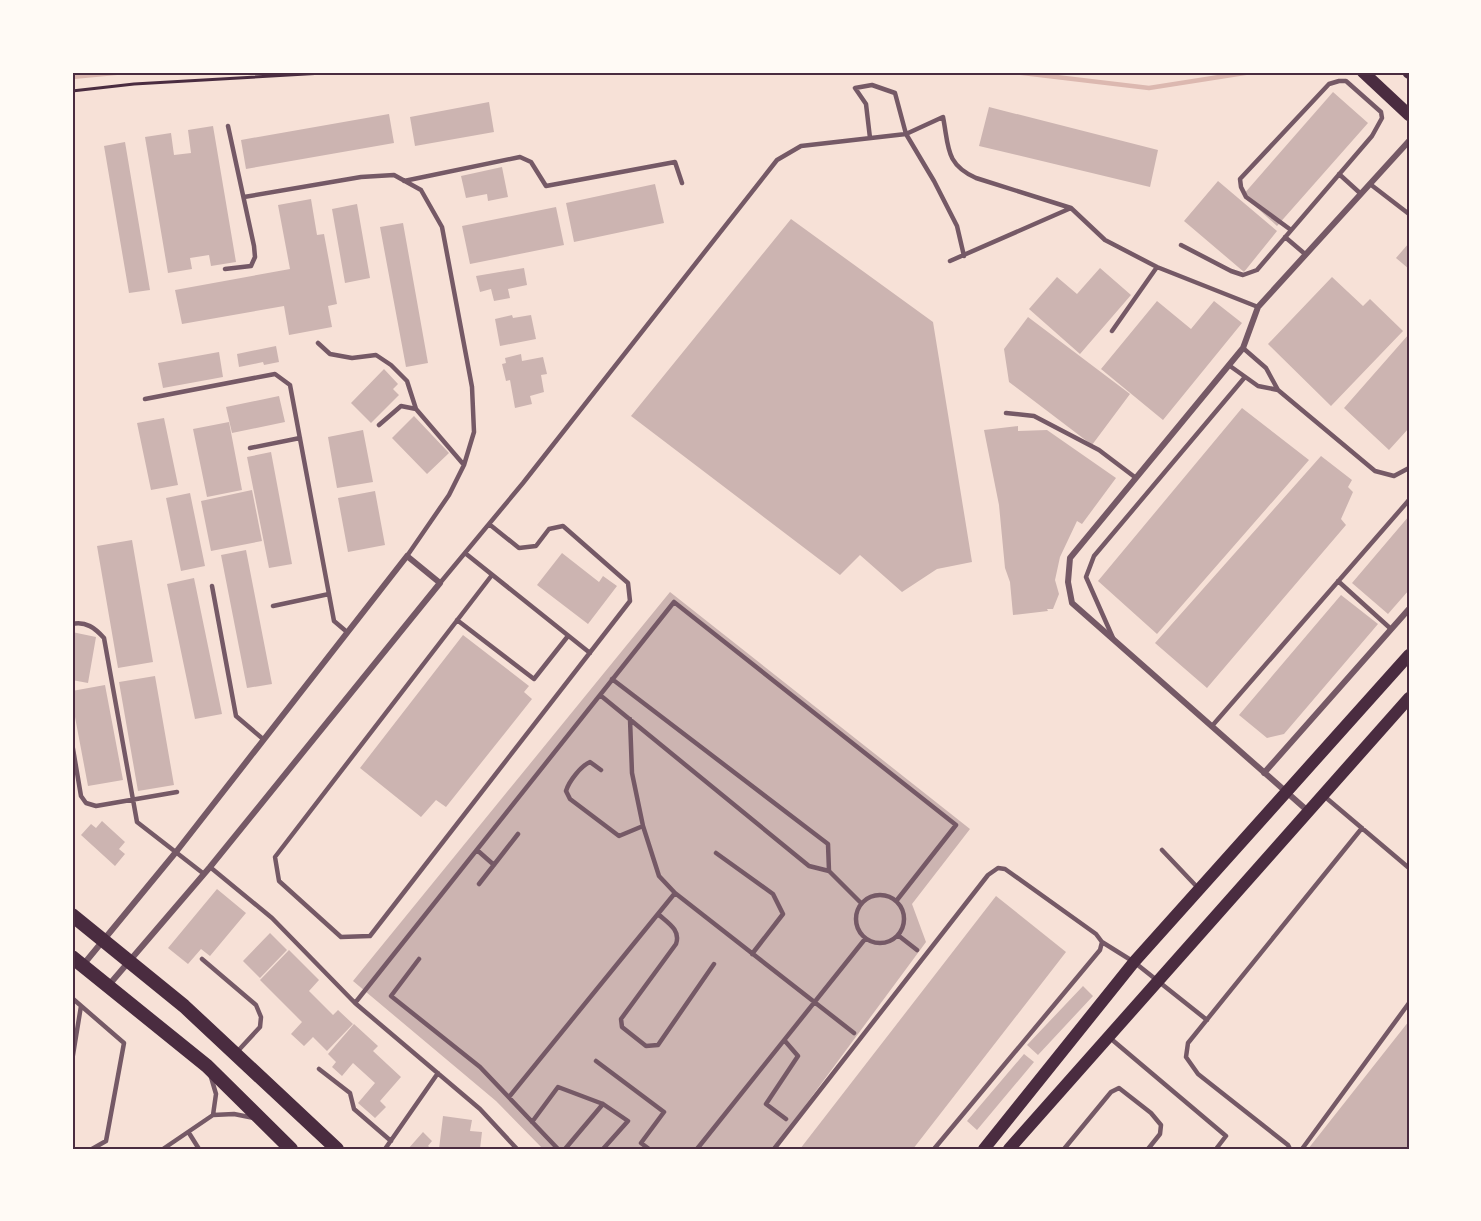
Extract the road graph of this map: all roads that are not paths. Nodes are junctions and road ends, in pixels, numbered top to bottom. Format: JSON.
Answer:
{"nodes":[{"id":1,"x":1363,"y":72,"type":"edge"},
{"id":2,"x":1409,"y":115,"type":"edge"},
{"id":3,"x":228,"y":126,"type":"dead end"},
{"id":4,"x":906,"y":134,"type":"junction"},
{"id":5,"x":870,"y":138,"type":"junction"},
{"id":6,"x":1409,"y":141,"type":"edge"},
{"id":7,"x":1339,"y":174,"type":"junction"},
{"id":8,"x":404,"y":181,"type":"junction"},
{"id":9,"x":682,"y":183,"type":"dead end"},
{"id":10,"x":1370,"y":184,"type":"junction"},
{"id":11,"x":1361,"y":194,"type":"junction"},
{"id":12,"x":244,"y":197,"type":"junction"},
{"id":13,"x":1071,"y":208,"type":"junction"},
{"id":14,"x":1409,"y":214,"type":"edge"},
{"id":15,"x":1291,"y":230,"type":"junction"},
{"id":16,"x":1285,"y":237,"type":"junction"},
{"id":17,"x":1180,"y":245,"type":"dead end"},
{"id":18,"x":1305,"y":254,"type":"junction"},
{"id":19,"x":964,"y":256,"type":"junction"},
{"id":20,"x":950,"y":261,"type":"dead end"},
{"id":21,"x":1157,"y":267,"type":"junction"},
{"id":22,"x":225,"y":269,"type":"dead end"},
{"id":23,"x":1257,"y":307,"type":"junction"},
{"id":24,"x":1112,"y":331,"type":"dead end"},
{"id":25,"x":318,"y":343,"type":"dead end"},
{"id":26,"x":1243,"y":348,"type":"junction"},
{"id":27,"x":1230,"y":366,"type":"junction"},
{"id":28,"x":1245,"y":377,"type":"junction"},
{"id":29,"x":1278,"y":390,"type":"junction"},
{"id":30,"x":145,"y":399,"type":"dead end"},
{"id":31,"x":416,"y":409,"type":"junction"},
{"id":32,"x":1006,"y":413,"type":"dead end"},
{"id":33,"x":379,"y":425,"type":"dead end"},
{"id":34,"x":300,"y":438,"type":"junction"},
{"id":35,"x":250,"y":448,"type":"dead end"},
{"id":36,"x":464,"y":465,"type":"junction"},
{"id":37,"x":1409,"y":468,"type":"edge"},
{"id":38,"x":1136,"y":478,"type":"junction"},
{"id":39,"x":1409,"y":500,"type":"edge"},
{"id":40,"x":489,"y":524,"type":"junction"},
{"id":41,"x":465,"y":553,"type":"junction"},
{"id":42,"x":407,"y":556,"type":"junction"},
{"id":43,"x":492,"y":575,"type":"junction"},
{"id":44,"x":1338,"y":581,"type":"junction"},
{"id":45,"x":440,"y":583,"type":"junction"},
{"id":46,"x":212,"y":586,"type":"dead end"},
{"id":47,"x":329,"y":594,"type":"junction"},
{"id":48,"x":273,"y":606,"type":"dead end"},
{"id":49,"x":1409,"y":609,"type":"edge"},
{"id":50,"x":457,"y":620,"type":"junction"},
{"id":51,"x":72,"y":624,"type":"edge"},
{"id":52,"x":1391,"y":629,"type":"junction"},
{"id":53,"x":347,"y":632,"type":"junction"},
{"id":54,"x":568,"y":636,"type":"junction"},
{"id":55,"x":1113,"y":639,"type":"junction"},
{"id":56,"x":590,"y":653,"type":"junction"},
{"id":57,"x":1409,"y":655,"type":"edge"},
{"id":58,"x":612,"y":679,"type":"junction"},
{"id":59,"x":600,"y":695,"type":"junction"},
{"id":60,"x":1409,"y":698,"type":"edge"},
{"id":61,"x":630,"y":719,"type":"junction"},
{"id":62,"x":1212,"y":726,"type":"junction"},
{"id":63,"x":263,"y":739,"type":"junction"},
{"id":64,"x":72,"y":743,"type":"edge"},
{"id":65,"x":601,"y":770,"type":"dead end"},
{"id":66,"x":1264,"y":773,"type":"junction"},
{"id":67,"x":177,"y":792,"type":"dead end"},
{"id":68,"x":1287,"y":793,"type":"junction"},
{"id":69,"x":1323,"y":796,"type":"junction"},
{"id":70,"x":133,"y":800,"type":"junction"},
{"id":71,"x":1309,"y":812,"type":"junction"},
{"id":72,"x":643,"y":826,"type":"junction"},
{"id":73,"x":1362,"y":828,"type":"junction"},
{"id":74,"x":518,"y":834,"type":"dead end"},
{"id":75,"x":477,"y":850,"type":"junction"},
{"id":76,"x":1162,"y":850,"type":"dead end"},
{"id":77,"x":176,"y":852,"type":"junction"},
{"id":78,"x":716,"y":853,"type":"dead end"},
{"id":79,"x":494,"y":865,"type":"junction"},
{"id":80,"x":210,"y":867,"type":"junction"},
{"id":81,"x":1409,"y":868,"type":"edge"},
{"id":82,"x":829,"y":871,"type":"junction"},
{"id":83,"x":204,"y":874,"type":"junction"},
{"id":84,"x":478,"y":884,"type":"dead end"},
{"id":85,"x":1199,"y":889,"type":"junction"},
{"id":86,"x":675,"y":893,"type":"junction"},
{"id":87,"x":897,"y":900,"type":"junction"},
{"id":88,"x":861,"y":903,"type":"junction"},
{"id":89,"x":658,"y":914,"type":"junction"},
{"id":90,"x":72,"y":915,"type":"edge"},
{"id":91,"x":899,"y":936,"type":"junction"},
{"id":92,"x":865,"y":939,"type":"junction"},
{"id":93,"x":102,"y":940,"type":"junction"},
{"id":94,"x":1102,"y":942,"type":"junction"},
{"id":95,"x":917,"y":950,"type":"dead end"},
{"id":96,"x":752,"y":954,"type":"junction"},
{"id":97,"x":202,"y":959,"type":"dead end"},
{"id":98,"x":419,"y":959,"type":"dead end"},
{"id":99,"x":77,"y":961,"type":"edge"},
{"id":100,"x":129,"y":961,"type":"junction"},
{"id":101,"x":1134,"y":962,"type":"junction"},
{"id":102,"x":714,"y":964,"type":"dead end"},
{"id":103,"x":1158,"y":979,"type":"junction"},
{"id":104,"x":108,"y":986,"type":"junction"},
{"id":105,"x":72,"y":998,"type":"edge"},
{"id":106,"x":356,"y":1003,"type":"junction"},
{"id":107,"x":816,"y":1003,"type":"junction"},
{"id":108,"x":1409,"y":1003,"type":"edge"},
{"id":109,"x":81,"y":1006,"type":"junction"},
{"id":110,"x":1207,"y":1020,"type":"junction"},
{"id":111,"x":854,"y":1033,"type":"dead end"},
{"id":112,"x":1107,"y":1036,"type":"junction"},
{"id":113,"x":785,"y":1041,"type":"junction"},
{"id":114,"x":236,"y":1053,"type":"junction"},
{"id":115,"x":72,"y":1061,"type":"edge"},
{"id":116,"x":596,"y":1061,"type":"dead end"},
{"id":117,"x":207,"y":1066,"type":"junction"},
{"id":118,"x":319,"y":1069,"type":"dead end"},
{"id":119,"x":438,"y":1073,"type":"junction"},
{"id":120,"x":509,"y":1097,"type":"junction"},
{"id":121,"x":603,"y":1104,"type":"junction"},
{"id":122,"x":213,"y":1115,"type":"junction"},
{"id":123,"x":786,"y":1119,"type":"dead end"},
{"id":124,"x":263,"y":1121,"type":"junction"},
{"id":125,"x":532,"y":1122,"type":"junction"},
{"id":126,"x":189,"y":1133,"type":"junction"},
{"id":127,"x":391,"y":1141,"type":"junction"},
{"id":128,"x":92,"y":1149,"type":"edge"},
{"id":129,"x":163,"y":1149,"type":"edge"},
{"id":130,"x":199,"y":1149,"type":"edge"},
{"id":131,"x":291,"y":1149,"type":"edge"},
{"id":132,"x":337,"y":1149,"type":"edge"},
{"id":133,"x":385,"y":1149,"type":"edge"},
{"id":134,"x":517,"y":1149,"type":"edge"},
{"id":135,"x":558,"y":1149,"type":"edge"},
{"id":136,"x":565,"y":1149,"type":"edge"},
{"id":137,"x":603,"y":1149,"type":"edge"},
{"id":138,"x":649,"y":1149,"type":"edge"},
{"id":139,"x":697,"y":1149,"type":"edge"},
{"id":140,"x":774,"y":1149,"type":"edge"},
{"id":141,"x":934,"y":1149,"type":"edge"},
{"id":142,"x":984,"y":1149,"type":"edge"},
{"id":143,"x":1009,"y":1149,"type":"edge"},
{"id":144,"x":1064,"y":1149,"type":"edge"},
{"id":145,"x":1148,"y":1149,"type":"edge"},
{"id":146,"x":1216,"y":1149,"type":"edge"},
{"id":147,"x":1290,"y":1149,"type":"edge"},
{"id":148,"x":1302,"y":1149,"type":"edge"}],
"edges":[{"from":1,"to":2,"type":"main road"},
{"from":3,"to":12,"type":"lane"},
{"from":4,"to":5,"type":"lane"},
{"from":4,"to":5,"type":"lane"},
{"from":4,"to":13,"type":"lane"},
{"from":4,"to":19,"type":"lane"},
{"from":5,"to":40,"type":"lane"},
{"from":6,"to":10,"type":"street"},
{"from":7,"to":11,"type":"lane"},
{"from":7,"to":15,"type":"lane"},
{"from":7,"to":15,"type":"lane"},
{"from":8,"to":9,"type":"lane"},
{"from":8,"to":12,"type":"lane"},
{"from":8,"to":36,"type":"lane"},
{"from":10,"to":11,"type":"street"},
{"from":10,"to":14,"type":"lane"},
{"from":11,"to":18,"type":"street"},
{"from":12,"to":22,"type":"lane"},
{"from":13,"to":19,"type":"lane"},
{"from":13,"to":21,"type":"lane"},
{"from":15,"to":16,"type":"lane"},
{"from":16,"to":17,"type":"lane"},
{"from":16,"to":18,"type":"lane"},
{"from":18,"to":23,"type":"street"},
{"from":19,"to":20,"type":"lane"},
{"from":21,"to":23,"type":"lane"},
{"from":21,"to":24,"type":"lane"},
{"from":23,"to":26,"type":"street"},
{"from":25,"to":31,"type":"lane"},
{"from":26,"to":27,"type":"street"},
{"from":26,"to":29,"type":"lane"},
{"from":27,"to":28,"type":"lane"},
{"from":27,"to":38,"type":"street"},
{"from":28,"to":29,"type":"lane"},
{"from":28,"to":55,"type":"lane"},
{"from":29,"to":37,"type":"lane"},
{"from":30,"to":34,"type":"lane"},
{"from":31,"to":33,"type":"lane"},
{"from":31,"to":36,"type":"lane"},
{"from":32,"to":38,"type":"lane"},
{"from":34,"to":35,"type":"lane"},
{"from":34,"to":47,"type":"lane"},
{"from":36,"to":42,"type":"lane"},
{"from":38,"to":55,"type":"street"},
{"from":39,"to":44,"type":"lane"},
{"from":40,"to":41,"type":"lane"},
{"from":40,"to":56,"type":"lane"},
{"from":41,"to":43,"type":"lane"},
{"from":41,"to":45,"type":"lane"},
{"from":42,"to":45,"type":"street"},
{"from":42,"to":53,"type":"street"},
{"from":43,"to":50,"type":"lane"},
{"from":43,"to":54,"type":"lane"},
{"from":44,"to":52,"type":"lane"},
{"from":44,"to":62,"type":"lane"},
{"from":45,"to":80,"type":"street"},
{"from":46,"to":63,"type":"lane"},
{"from":47,"to":48,"type":"lane"},
{"from":47,"to":53,"type":"lane"},
{"from":49,"to":52,"type":"street"},
{"from":50,"to":54,"type":"lane"},
{"from":50,"to":56,"type":"lane"},
{"from":51,"to":70,"type":"lane"},
{"from":52,"to":66,"type":"street"},
{"from":53,"to":63,"type":"street"},
{"from":54,"to":56,"type":"lane"},
{"from":55,"to":62,"type":"street"},
{"from":57,"to":68,"type":"main road"},
{"from":58,"to":59,"type":"lane"},
{"from":58,"to":82,"type":"lane"},
{"from":58,"to":87,"type":"lane"},
{"from":59,"to":61,"type":"lane"},
{"from":59,"to":75,"type":"lane"},
{"from":60,"to":69,"type":"main road"},
{"from":61,"to":72,"type":"lane"},
{"from":61,"to":82,"type":"lane"},
{"from":62,"to":66,"type":"street"},
{"from":63,"to":77,"type":"street"},
{"from":64,"to":70,"type":"lane"},
{"from":65,"to":72,"type":"lane"},
{"from":66,"to":68,"type":"street"},
{"from":67,"to":70,"type":"lane"},
{"from":68,"to":71,"type":"street"},
{"from":68,"to":85,"type":"main road"},
{"from":69,"to":71,"type":"main road"},
{"from":69,"to":73,"type":"lane"},
{"from":70,"to":77,"type":"lane"},
{"from":71,"to":103,"type":"main road"},
{"from":72,"to":86,"type":"lane"},
{"from":73,"to":81,"type":"lane"},
{"from":73,"to":110,"type":"lane"},
{"from":74,"to":79,"type":"lane"},
{"from":75,"to":79,"type":"lane"},
{"from":75,"to":106,"type":"lane"},
{"from":76,"to":85,"type":"lane"},
{"from":77,"to":83,"type":"lane"},
{"from":77,"to":93,"type":"street"},
{"from":78,"to":96,"type":"lane"},
{"from":79,"to":84,"type":"lane"},
{"from":80,"to":83,"type":"street"},
{"from":80,"to":106,"type":"lane"},
{"from":82,"to":88,"type":"lane"},
{"from":83,"to":100,"type":"street"},
{"from":85,"to":101,"type":"main road"},
{"from":86,"to":89,"type":"lane"},
{"from":86,"to":96,"type":"lane"},
{"from":87,"to":88,"type":"lane"},
{"from":87,"to":91,"type":"lane"},
{"from":88,"to":92,"type":"lane"},
{"from":89,"to":102,"type":"lane"},
{"from":89,"to":120,"type":"lane"},
{"from":90,"to":93,"type":"main road"},
{"from":91,"to":92,"type":"lane"},
{"from":91,"to":95,"type":"lane"},
{"from":92,"to":107,"type":"lane"},
{"from":93,"to":99,"type":"street"},
{"from":93,"to":100,"type":"main road"},
{"from":94,"to":101,"type":"lane"},
{"from":94,"to":140,"type":"lane"},
{"from":94,"to":141,"type":"lane"},
{"from":96,"to":107,"type":"lane"},
{"from":97,"to":114,"type":"lane"},
{"from":98,"to":120,"type":"lane"},
{"from":99,"to":104,"type":"main road"},
{"from":100,"to":104,"type":"street"},
{"from":100,"to":114,"type":"main road"},
{"from":101,"to":103,"type":"lane"},
{"from":101,"to":142,"type":"main road"},
{"from":103,"to":110,"type":"lane"},
{"from":103,"to":112,"type":"main road"},
{"from":104,"to":117,"type":"main road"},
{"from":105,"to":109,"type":"lane"},
{"from":106,"to":119,"type":"lane"},
{"from":107,"to":111,"type":"lane"},
{"from":107,"to":113,"type":"lane"},
{"from":108,"to":148,"type":"lane"},
{"from":109,"to":115,"type":"lane"},
{"from":109,"to":128,"type":"lane"},
{"from":110,"to":147,"type":"lane"},
{"from":112,"to":143,"type":"main road"},
{"from":112,"to":146,"type":"lane"},
{"from":113,"to":123,"type":"lane"},
{"from":113,"to":139,"type":"lane"},
{"from":114,"to":132,"type":"main road"},
{"from":116,"to":138,"type":"lane"},
{"from":117,"to":122,"type":"lane"},
{"from":117,"to":124,"type":"main road"},
{"from":118,"to":127,"type":"lane"},
{"from":119,"to":127,"type":"lane"},
{"from":119,"to":134,"type":"lane"},
{"from":120,"to":125,"type":"lane"},
{"from":121,"to":125,"type":"lane"},
{"from":121,"to":136,"type":"lane"},
{"from":121,"to":137,"type":"lane"},
{"from":122,"to":124,"type":"lane"},
{"from":122,"to":126,"type":"lane"},
{"from":124,"to":131,"type":"main road"},
{"from":125,"to":135,"type":"lane"},
{"from":126,"to":129,"type":"lane"},
{"from":126,"to":130,"type":"lane"},
{"from":127,"to":133,"type":"lane"},
{"from":144,"to":145,"type":"lane"}]}
